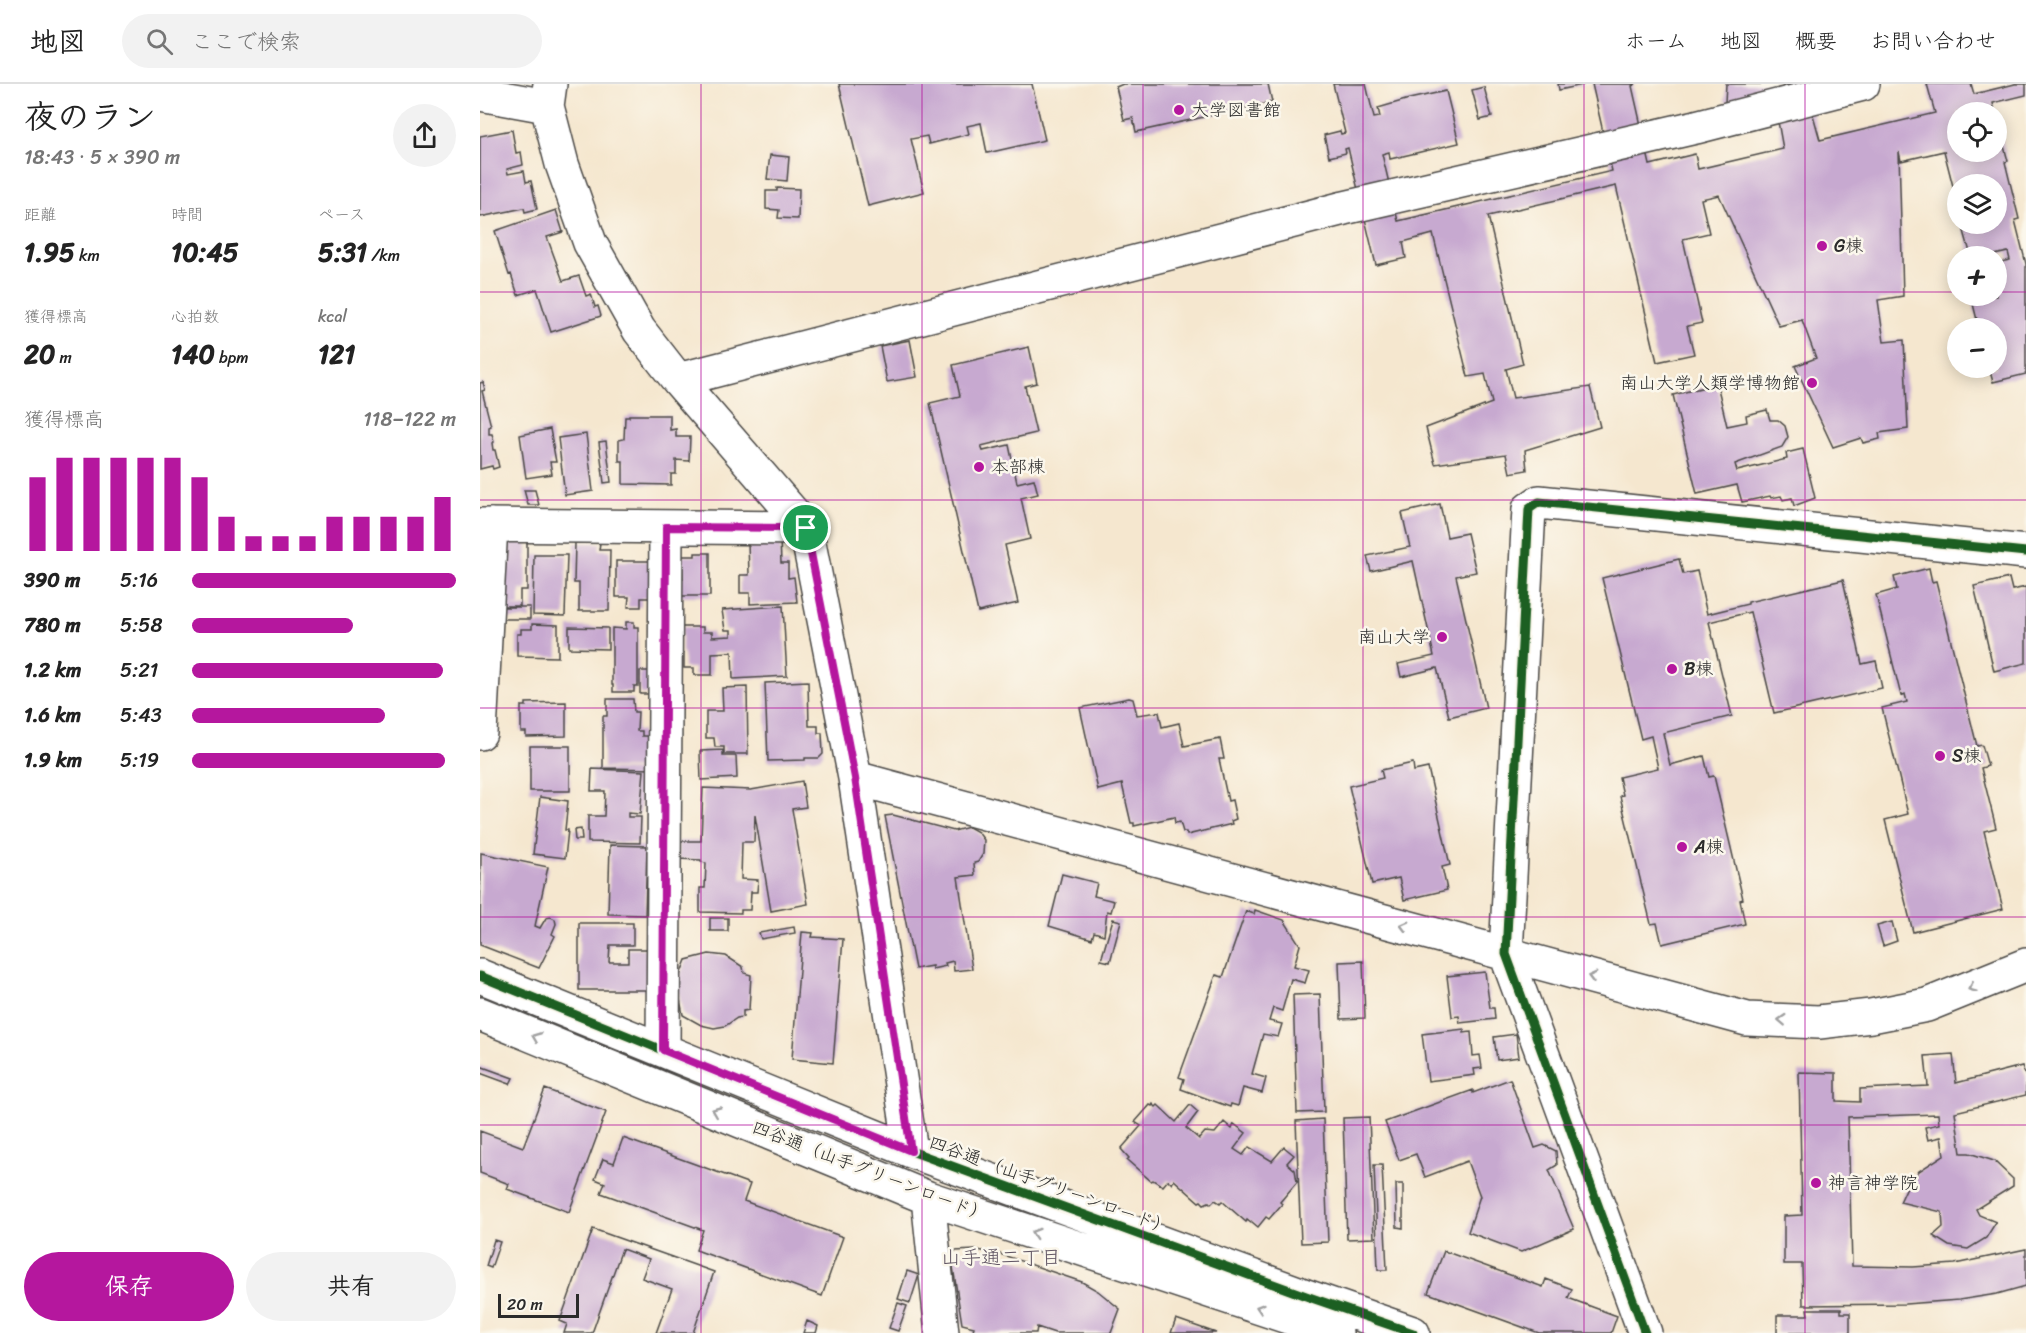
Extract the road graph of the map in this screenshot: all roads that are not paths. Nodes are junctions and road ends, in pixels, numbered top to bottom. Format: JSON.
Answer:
{"nodes":[{"id":1,"x":1863,"y":84,"type":"edge"},
{"id":2,"x":480,"y":94,"type":"edge"},
{"id":3,"x":549,"y":95,"type":"edge"},
{"id":4,"x":678,"y":381,"type":"junction"},
{"id":5,"x":485,"y":525,"type":"edge"},
{"id":6,"x":666,"y":527,"type":"junction"},
{"id":7,"x":806,"y":528,"type":"junction"},
{"id":8,"x":2026,"y":552,"type":"edge"},
{"id":9,"x":480,"y":733,"type":"edge"},
{"id":10,"x":855,"y":778,"type":"junction"},
{"id":11,"x":1506,"y":954,"type":"junction"},
{"id":12,"x":2026,"y":965,"type":"edge"},
{"id":13,"x":480,"y":976,"type":"edge"},
{"id":14,"x":480,"y":1014,"type":"edge"},
{"id":15,"x":663,"y":1050,"type":"junction"},
{"id":16,"x":911,"y":1151,"type":"junction"},
{"id":17,"x":928,"y":1198,"type":"junction"},
{"id":18,"x":942,"y":1333,"type":"edge"},
{"id":19,"x":1336,"y":1333,"type":"edge"},
{"id":20,"x":1413,"y":1333,"type":"edge"},
{"id":21,"x":1645,"y":1333,"type":"edge"}],
"edges":[{"from":1,"to":4,"type":"street"},
{"from":2,"to":3,"type":"street"},
{"from":3,"to":4,"type":"street"},
{"from":4,"to":7,"type":"street"},
{"from":5,"to":6,"type":"street"},
{"from":5,"to":9,"type":"street"},
{"from":6,"to":7,"type":"street"},
{"from":6,"to":15,"type":"street"},
{"from":7,"to":10,"type":"street"},
{"from":8,"to":11,"type":"street"},
{"from":11,"to":10,"type":"street","one_way":true},
{"from":10,"to":16,"type":"street"},
{"from":12,"to":11,"type":"street","one_way":true},
{"from":11,"to":21,"type":"street"},
{"from":13,"to":15,"type":"street","name":"四谷通 （山手グリーンロード）"},
{"from":17,"to":14,"type":"street","name":"四谷通（山手グリーンロード）","one_way":true},
{"from":15,"to":16,"type":"street","name":"四谷通 （山手グリーンロード）"},
{"from":16,"to":20,"type":"street","name":"四谷通 （山手グリーンロード）"},
{"from":17,"to":18,"type":"street"},
{"from":19,"to":17,"type":"street","name":"四谷通（山手グリーンロード）","one_way":true}]}
